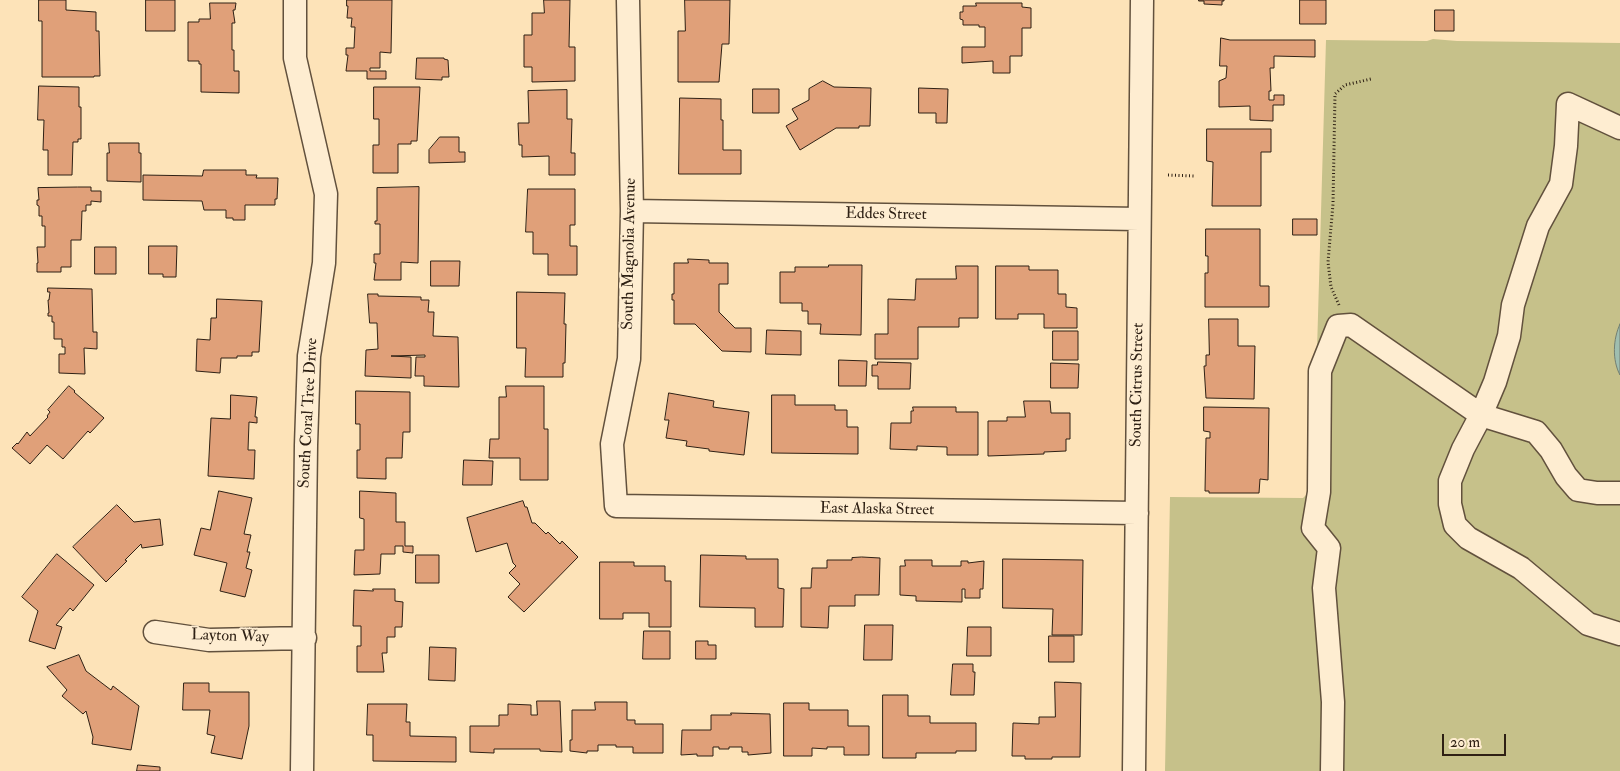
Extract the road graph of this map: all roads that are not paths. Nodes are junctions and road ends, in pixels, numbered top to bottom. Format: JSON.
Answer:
{"nodes":[{"id":1,"x":295,"y":0,"type":"edge"},
{"id":2,"x":628,"y":0,"type":"edge"},
{"id":3,"x":1142,"y":0,"type":"edge"},
{"id":4,"x":1620,"y":128,"type":"edge"},
{"id":5,"x":632,"y":211,"type":"junction"},
{"id":6,"x":1139,"y":219,"type":"junction"},
{"id":7,"x":1481,"y":415,"type":"junction"},
{"id":8,"x":1620,"y":493,"type":"edge"},
{"id":9,"x":616,"y":506,"type":"joint"},
{"id":10,"x":1137,"y":513,"type":"junction"},
{"id":11,"x":155,"y":632,"type":"dead end"},
{"id":12,"x":1620,"y":634,"type":"edge"},
{"id":13,"x":305,"y":638,"type":"junction"},
{"id":14,"x":302,"y":771,"type":"edge"},
{"id":15,"x":1134,"y":771,"type":"edge"},
{"id":16,"x":1332,"y":771,"type":"edge"}],
"edges":[{"from":1,"to":13,"type":"street","name":"South Coral Tree Drive"},
{"from":2,"to":5,"type":"street","name":"South Magnolia Avenue"},
{"from":3,"to":6,"type":"street","name":"South Citrus Street"},
{"from":4,"to":7,"type":"street"},
{"from":5,"to":6,"type":"street","name":"Eddes Street"},
{"from":5,"to":9,"type":"street","name":"South Magnolia Avenue"},
{"from":6,"to":10,"type":"street","name":"South Citrus Street"},
{"from":7,"to":8,"type":"street"},
{"from":7,"to":12,"type":"street"},
{"from":7,"to":16,"type":"street"},
{"from":9,"to":10,"type":"street","name":"East Alaska Street"},
{"from":10,"to":15,"type":"street","name":"South Citrus Street"},
{"from":11,"to":13,"type":"street","name":"Layton Way"},
{"from":13,"to":14,"type":"street","name":"South Coral Tree Drive"}]}
